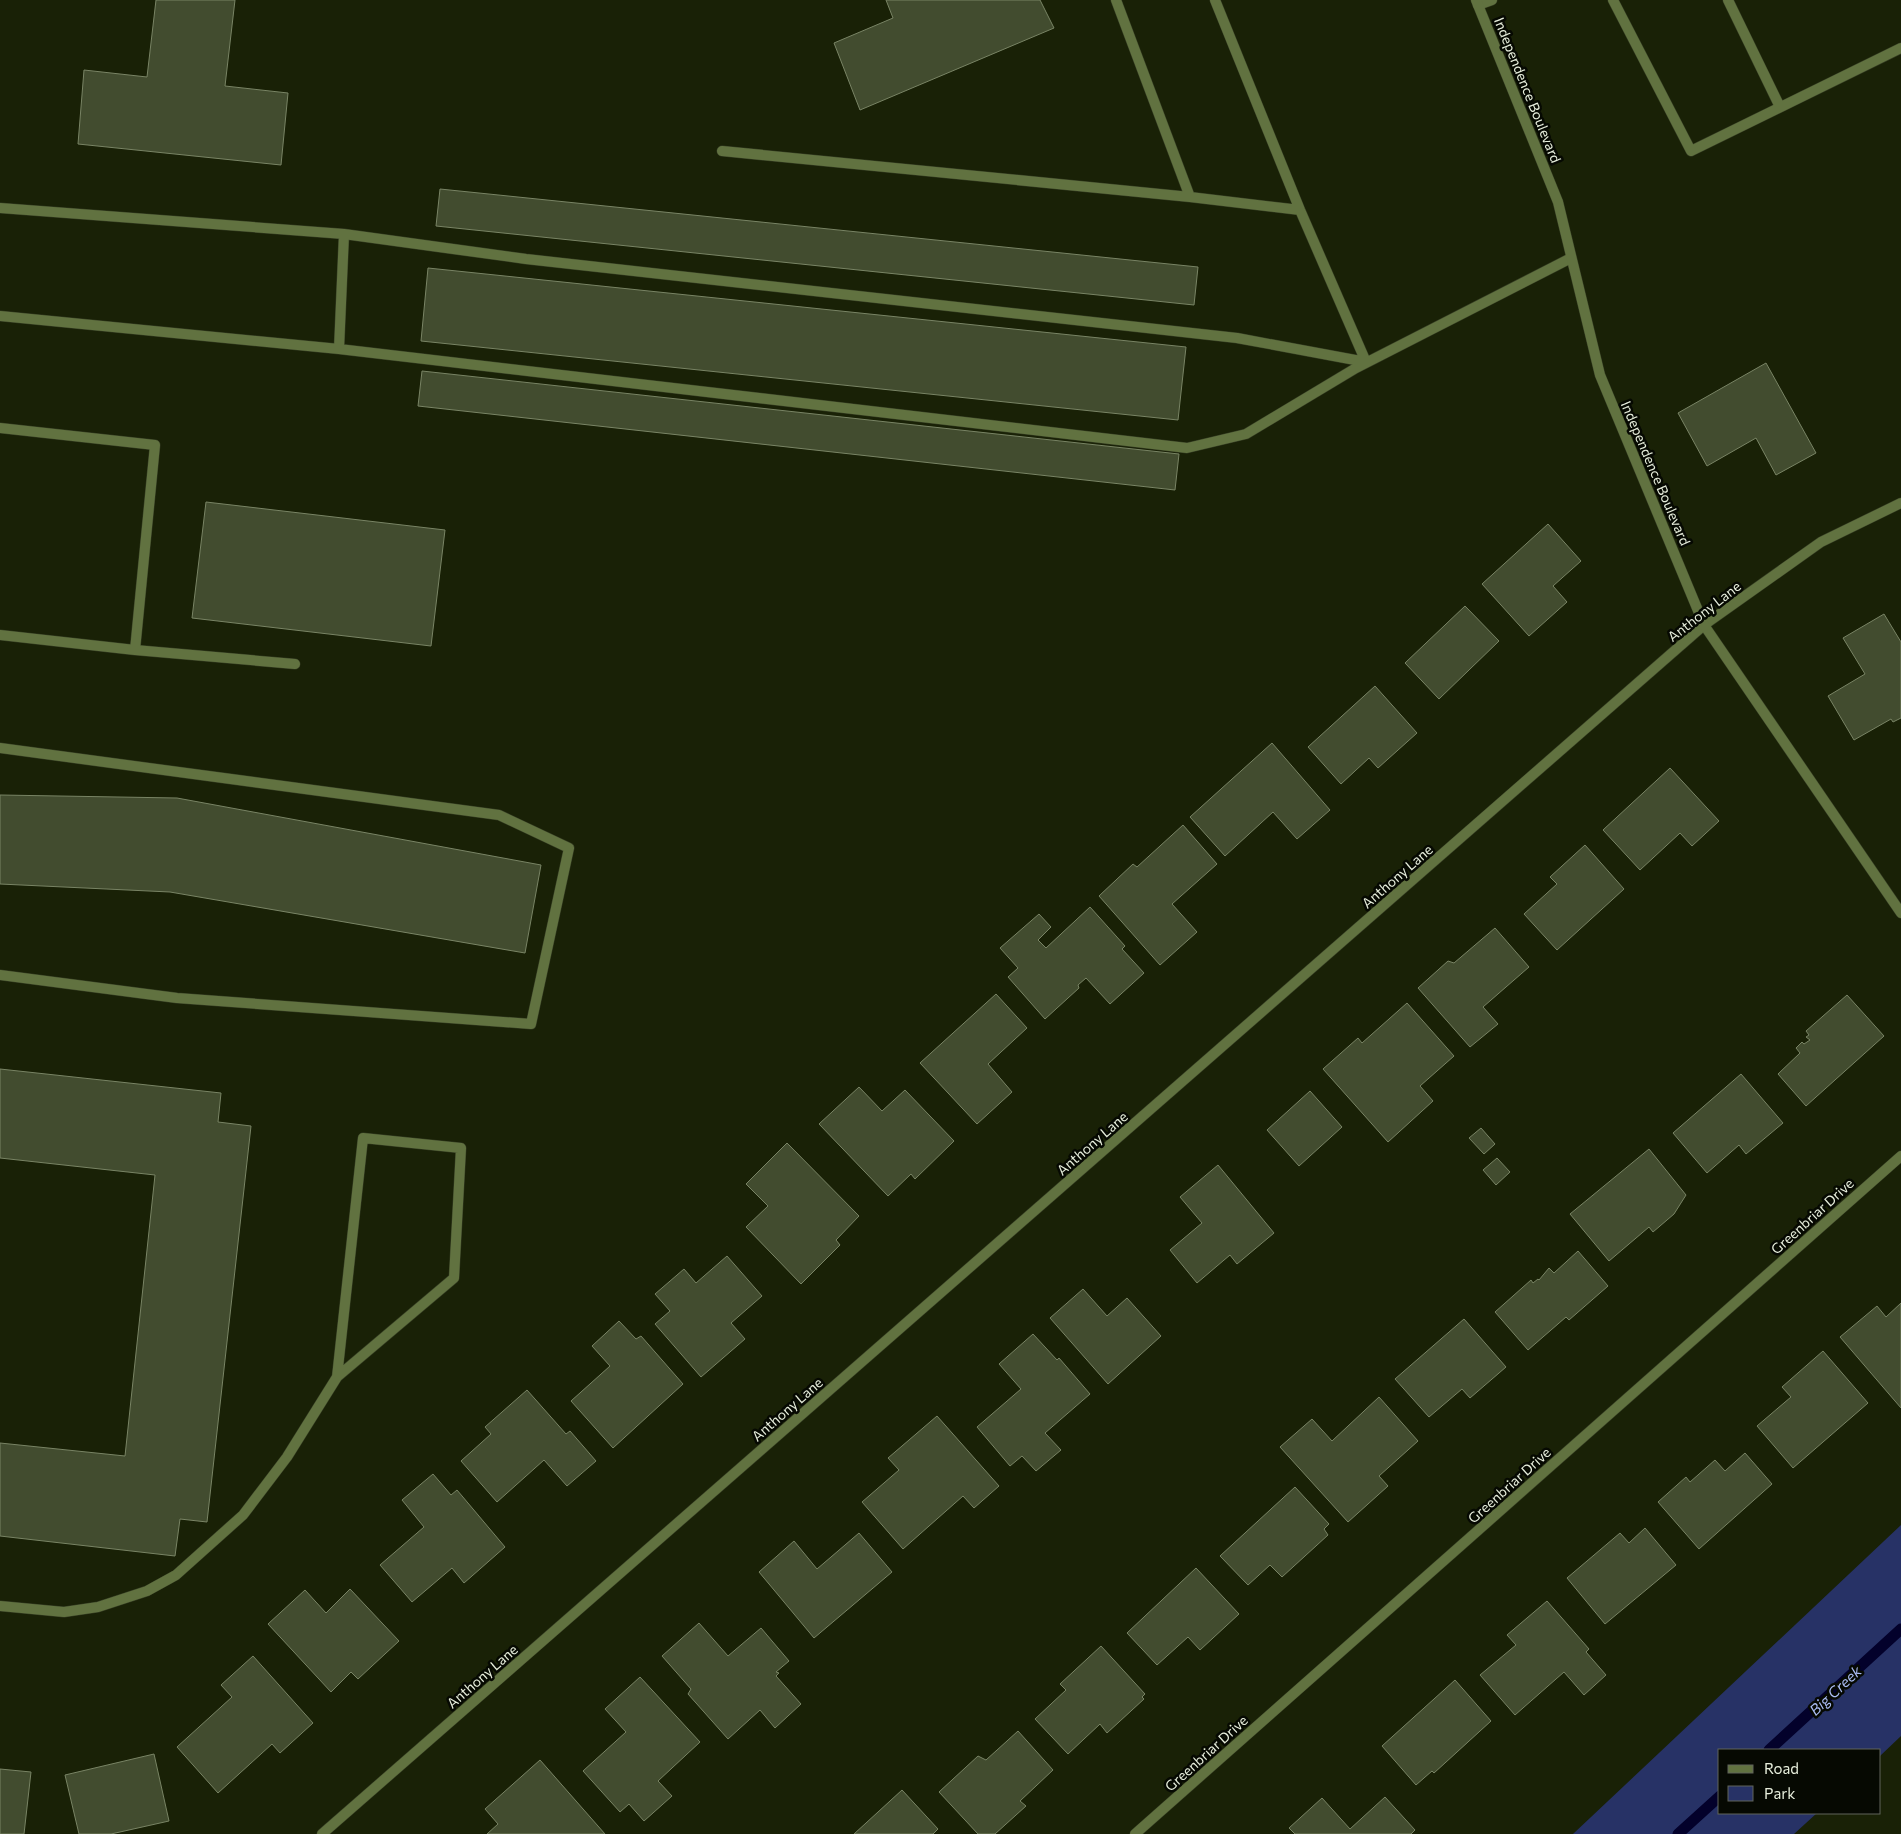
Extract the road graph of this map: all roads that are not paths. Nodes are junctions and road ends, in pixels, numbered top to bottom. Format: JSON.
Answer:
{"nodes":[{"id":1,"x":1116,"y":0,"type":"edge"},
{"id":2,"x":1215,"y":0,"type":"edge"},
{"id":3,"x":1492,"y":0,"type":"edge"},
{"id":4,"x":1614,"y":0,"type":"edge"},
{"id":5,"x":1728,"y":0,"type":"edge"},
{"id":6,"x":1477,"y":3,"type":"edge"},
{"id":7,"x":1901,"y":48,"type":"edge"},
{"id":8,"x":1780,"y":107,"type":"junction"},
{"id":9,"x":722,"y":151,"type":"dead end"},
{"id":10,"x":1190,"y":197,"type":"junction"},
{"id":11,"x":0,"y":208,"type":"edge"},
{"id":12,"x":1300,"y":210,"type":"junction"},
{"id":13,"x":344,"y":234,"type":"junction"},
{"id":14,"x":1572,"y":258,"type":"junction"},
{"id":15,"x":0,"y":316,"type":"edge"},
{"id":16,"x":339,"y":349,"type":"junction"},
{"id":17,"x":1366,"y":362,"type":"junction"},
{"id":18,"x":0,"y":428,"type":"edge"},
{"id":19,"x":1901,"y":503,"type":"edge"},
{"id":20,"x":1704,"y":626,"type":"junction"},
{"id":21,"x":0,"y":635,"type":"edge"},
{"id":22,"x":135,"y":650,"type":"junction"},
{"id":23,"x":295,"y":664,"type":"dead end"},
{"id":24,"x":0,"y":748,"type":"edge"},
{"id":25,"x":1901,"y":913,"type":"edge"},
{"id":26,"x":0,"y":975,"type":"edge"},
{"id":27,"x":1901,"y":1156,"type":"edge"},
{"id":28,"x":336,"y":1377,"type":"junction"},
{"id":29,"x":0,"y":1606,"type":"edge"},
{"id":30,"x":322,"y":1834,"type":"edge"},
{"id":31,"x":1136,"y":1834,"type":"edge"}],
"edges":[{"from":1,"to":10,"type":"street"},
{"from":2,"to":12,"type":"street"},
{"from":3,"to":6,"type":"street"},
{"from":4,"to":8,"type":"street"},
{"from":5,"to":8,"type":"street"},
{"from":6,"to":14,"type":"street","name":"Independence Boulevard"},
{"from":7,"to":8,"type":"street"},
{"from":9,"to":10,"type":"street"},
{"from":10,"to":12,"type":"street"},
{"from":11,"to":13,"type":"street"},
{"from":12,"to":17,"type":"street"},
{"from":13,"to":16,"type":"street"},
{"from":13,"to":17,"type":"street"},
{"from":14,"to":17,"type":"street"},
{"from":14,"to":20,"type":"street","name":"Independence Boulevard"},
{"from":15,"to":16,"type":"street"},
{"from":16,"to":17,"type":"street"},
{"from":18,"to":22,"type":"street"},
{"from":19,"to":20,"type":"street","name":"Anthony Lane"},
{"from":20,"to":25,"type":"street","name":"Independence Boulevard"},
{"from":20,"to":30,"type":"street","name":"Anthony Lane"},
{"from":21,"to":22,"type":"street"},
{"from":22,"to":23,"type":"street"},
{"from":24,"to":26,"type":"street"},
{"from":27,"to":31,"type":"street","name":"Greenbriar Drive"},
{"from":28,"to":28,"type":"street"},
{"from":28,"to":29,"type":"street"}]}
